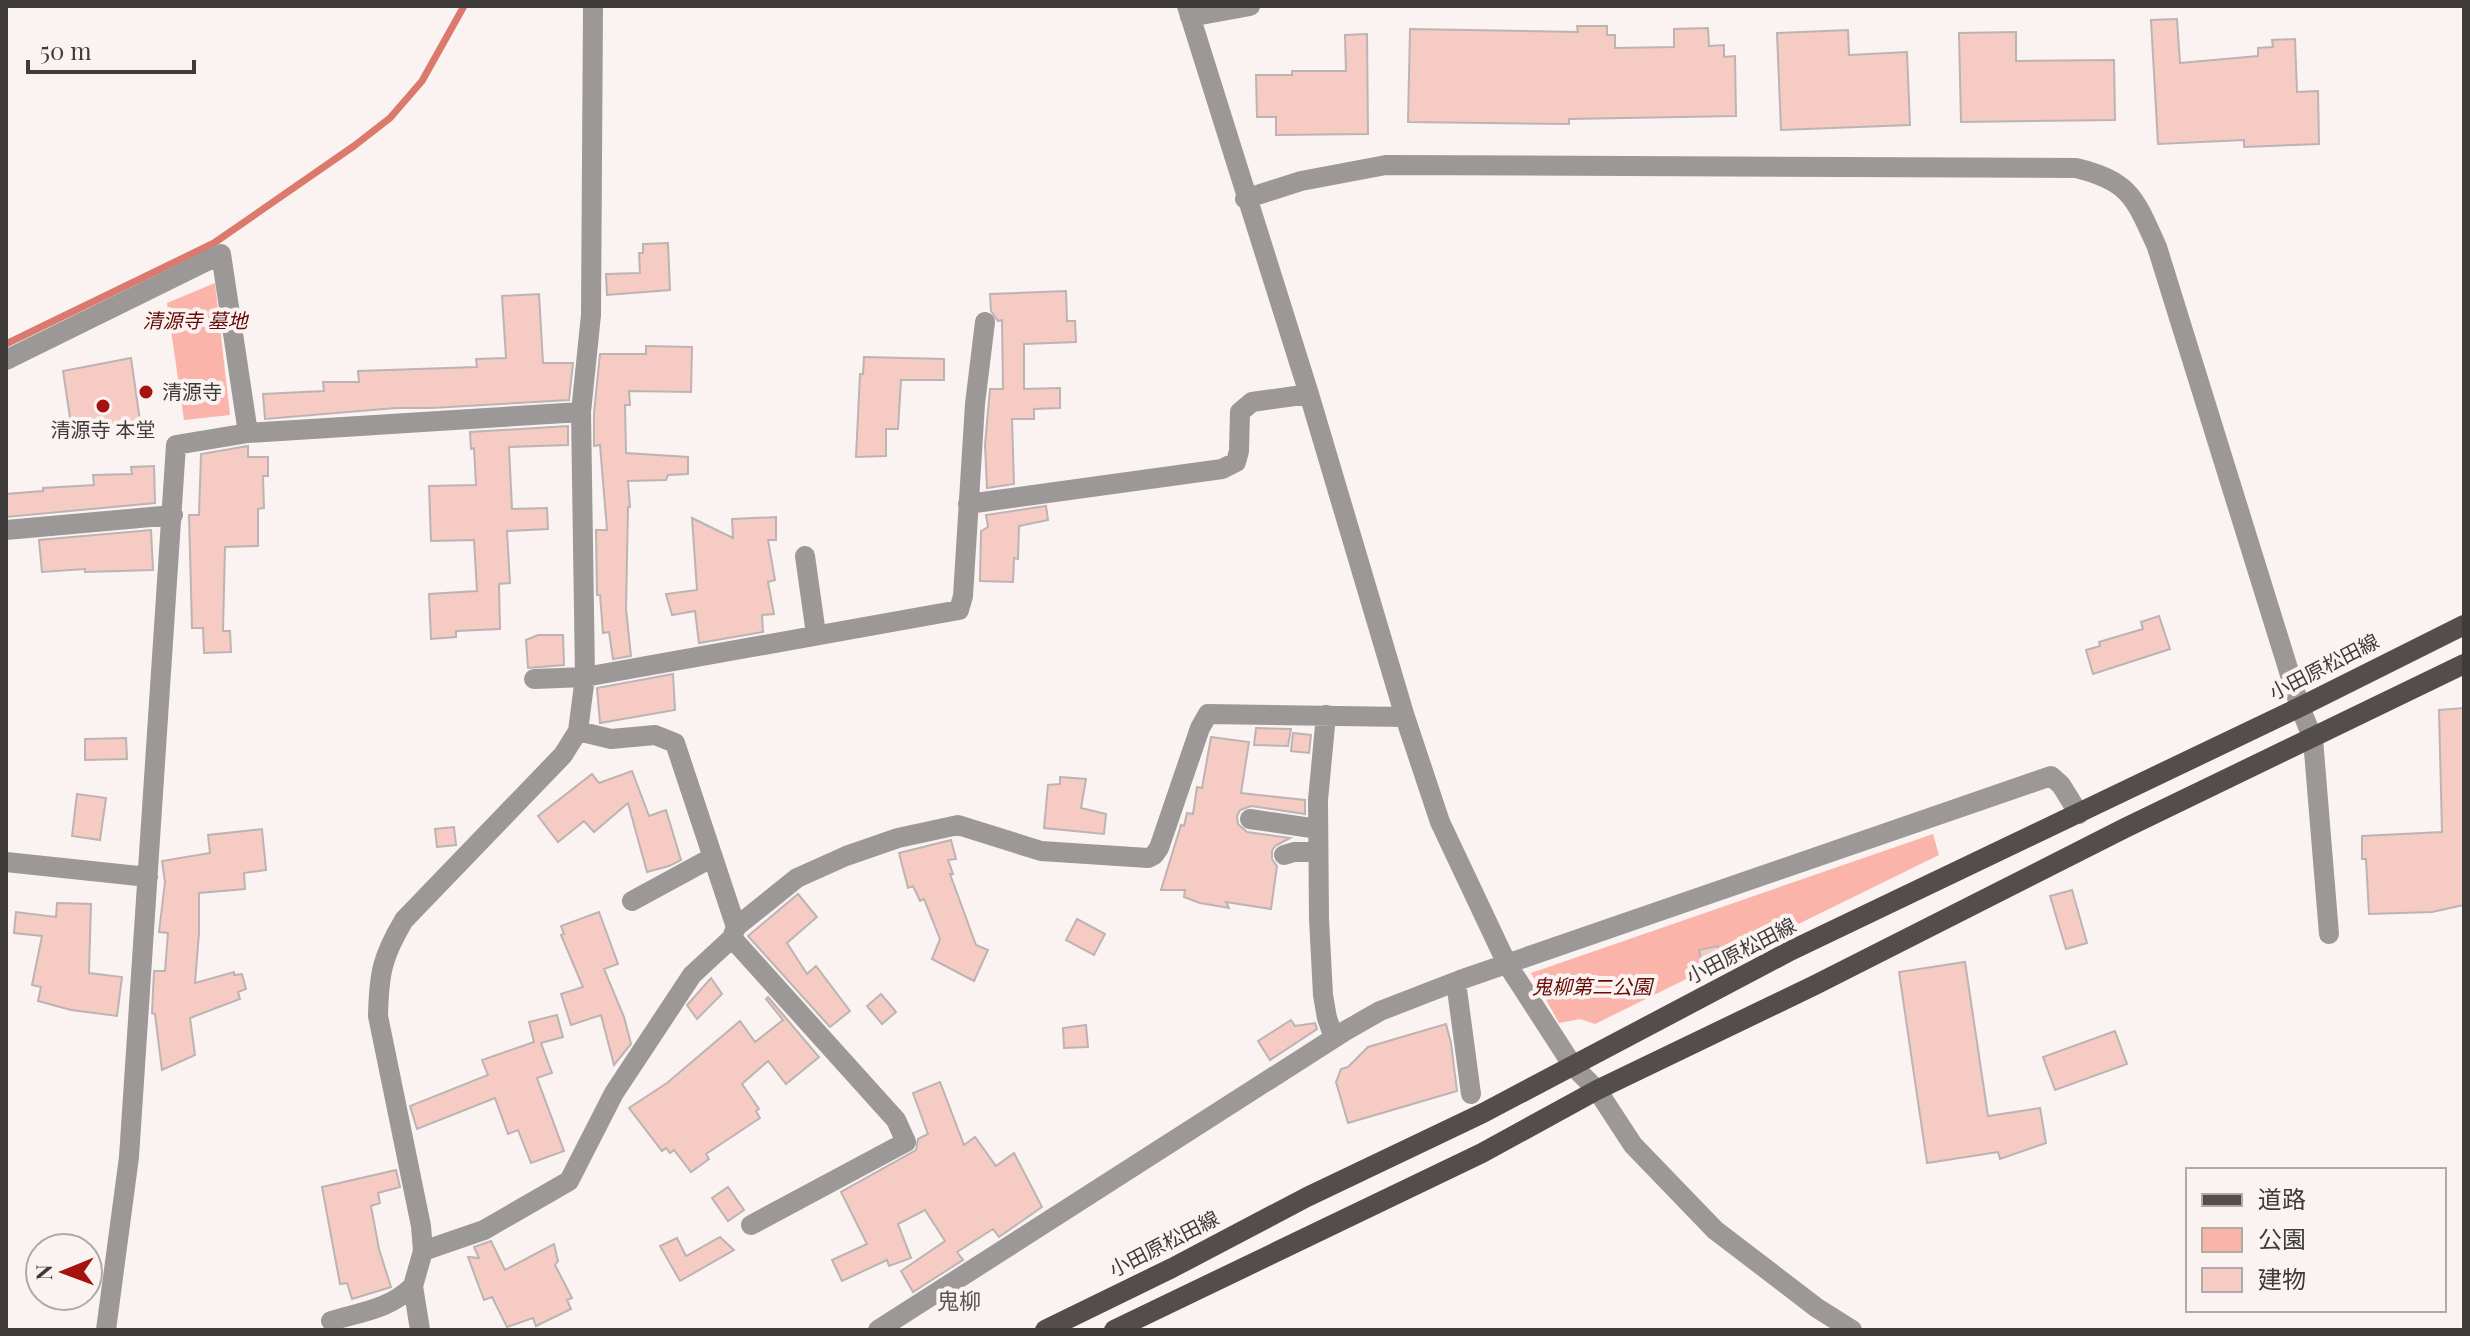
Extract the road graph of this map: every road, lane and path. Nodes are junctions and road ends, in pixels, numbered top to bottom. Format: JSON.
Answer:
{"nodes":[{"id":1,"x":593,"y":6,"type":"edge"},
{"id":2,"x":1250,"y":6,"type":"edge"},
{"id":3,"x":1188,"y":12,"type":"edge"},
{"id":4,"x":1245,"y":199,"type":"junction"},
{"id":5,"x":985,"y":322,"type":"dead end"},
{"id":6,"x":6,"y":360,"type":"edge"},
{"id":7,"x":1309,"y":394,"type":"junction"},
{"id":8,"x":581,"y":412,"type":"junction"},
{"id":9,"x":248,"y":433,"type":"junction"},
{"id":10,"x":968,"y":504,"type":"junction"},
{"id":11,"x":173,"y":515,"type":"junction"},
{"id":12,"x":6,"y":530,"type":"edge"},
{"id":13,"x":805,"y":556,"type":"dead end"},
{"id":14,"x":2464,"y":625,"type":"edge"},
{"id":15,"x":816,"y":634,"type":"junction"},
{"id":16,"x":2464,"y":664,"type":"edge"},
{"id":17,"x":585,"y":677,"type":"junction"},
{"id":18,"x":534,"y":679,"type":"dead end"},
{"id":19,"x":2300,"y":707,"type":"junction"},
{"id":20,"x":1326,"y":715,"type":"junction"},
{"id":21,"x":1405,"y":717,"type":"junction"},
{"id":22,"x":578,"y":731,"type":"junction"},
{"id":23,"x":2313,"y":739,"type":"junction"},
{"id":24,"x":2079,"y":814,"type":"junction"},
{"id":25,"x":1250,"y":819,"type":"dead end"},
{"id":26,"x":1318,"y":829,"type":"junction"},
{"id":27,"x":1318,"y":852,"type":"junction"},
{"id":28,"x":1284,"y":855,"type":"dead end"},
{"id":29,"x":713,"y":857,"type":"junction"},
{"id":30,"x":6,"y":862,"type":"edge"},
{"id":31,"x":148,"y":877,"type":"junction"},
{"id":32,"x":632,"y":901,"type":"dead end"},
{"id":33,"x":734,"y":932,"type":"junction"},
{"id":34,"x":2329,"y":934,"type":"dead end"},
{"id":35,"x":1507,"y":964,"type":"junction"},
{"id":36,"x":1456,"y":982,"type":"junction"},
{"id":37,"x":1334,"y":1038,"type":"junction"},
{"id":38,"x":1573,"y":1066,"type":"junction"},
{"id":39,"x":1597,"y":1090,"type":"junction"},
{"id":40,"x":1471,"y":1094,"type":"dead end"},
{"id":41,"x":751,"y":1225,"type":"dead end"},
{"id":42,"x":423,"y":1251,"type":"junction"},
{"id":43,"x":413,"y":1286,"type":"junction"},
{"id":44,"x":331,"y":1321,"type":"dead end"},
{"id":45,"x":106,"y":1330,"type":"edge"},
{"id":46,"x":420,"y":1330,"type":"edge"},
{"id":47,"x":878,"y":1330,"type":"edge"},
{"id":48,"x":1045,"y":1330,"type":"edge"},
{"id":49,"x":1114,"y":1330,"type":"edge"},
{"id":50,"x":1852,"y":1330,"type":"edge"}],
"edges":[{"from":1,"to":8,"type":"street"},
{"from":2,"to":3,"type":"street"},
{"from":3,"to":4,"type":"street"},
{"from":4,"to":7,"type":"street"},
{"from":4,"to":19,"type":"street"},
{"from":5,"to":10,"type":"street"},
{"from":6,"to":9,"type":"street"},
{"from":7,"to":10,"type":"street"},
{"from":7,"to":21,"type":"street"},
{"from":8,"to":9,"type":"street"},
{"from":8,"to":17,"type":"street"},
{"from":9,"to":11,"type":"street"},
{"from":10,"to":15,"type":"street"},
{"from":11,"to":12,"type":"street"},
{"from":11,"to":31,"type":"street"},
{"from":13,"to":15,"type":"street"},
{"from":14,"to":19,"type":"main road","name":"小田原松田線"},
{"from":15,"to":17,"type":"street"},
{"from":16,"to":23,"type":"main road"},
{"from":17,"to":18,"type":"street"},
{"from":17,"to":22,"type":"street"},
{"from":19,"to":23,"type":"street"},
{"from":19,"to":24,"type":"main road","name":"小田原松田線"},
{"from":20,"to":21,"type":"street"},
{"from":20,"to":26,"type":"street"},
{"from":20,"to":33,"type":"street"},
{"from":21,"to":35,"type":"street"},
{"from":22,"to":29,"type":"street"},
{"from":22,"to":42,"type":"street"},
{"from":23,"to":34,"type":"street"},
{"from":23,"to":39,"type":"main road"},
{"from":24,"to":35,"type":"street"},
{"from":24,"to":38,"type":"main road","name":"小田原松田線"},
{"from":25,"to":26,"type":"street"},
{"from":26,"to":27,"type":"street"},
{"from":27,"to":28,"type":"street"},
{"from":27,"to":37,"type":"street"},
{"from":29,"to":32,"type":"street"},
{"from":29,"to":33,"type":"street"},
{"from":30,"to":31,"type":"street"},
{"from":31,"to":45,"type":"street"},
{"from":33,"to":41,"type":"street"},
{"from":33,"to":42,"type":"street"},
{"from":35,"to":36,"type":"street"},
{"from":35,"to":38,"type":"street"},
{"from":36,"to":37,"type":"street"},
{"from":36,"to":40,"type":"street"},
{"from":37,"to":47,"type":"street"},
{"from":38,"to":39,"type":"street"},
{"from":38,"to":48,"type":"main road","name":"小田原松田線"},
{"from":39,"to":49,"type":"main road"},
{"from":39,"to":50,"type":"street"},
{"from":42,"to":43,"type":"street"},
{"from":43,"to":44,"type":"street"},
{"from":43,"to":46,"type":"street"}]}
